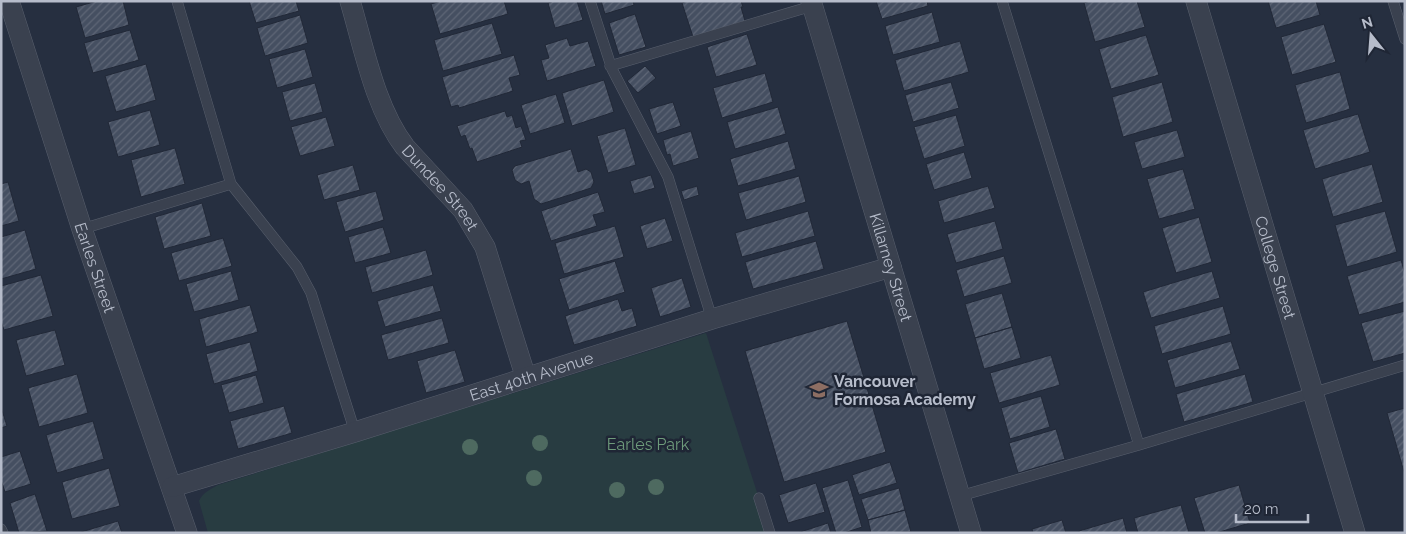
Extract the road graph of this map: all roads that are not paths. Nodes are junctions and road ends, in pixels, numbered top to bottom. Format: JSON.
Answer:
{"nodes":[{"id":1,"x":9,"y":1,"type":"edge"},
{"id":2,"x":177,"y":1,"type":"edge"},
{"id":3,"x":350,"y":1,"type":"edge"},
{"id":4,"x":590,"y":1,"type":"edge"},
{"id":5,"x":1002,"y":1,"type":"edge"},
{"id":6,"x":1196,"y":1,"type":"edge"},
{"id":7,"x":1393,"y":1,"type":"edge"},
{"id":8,"x":811,"y":4,"type":"edge"},
{"id":9,"x":1405,"y":40,"type":"edge"},
{"id":10,"x":610,"y":66,"type":"junction"},
{"id":11,"x":232,"y":184,"type":"junction"},
{"id":12,"x":82,"y":229,"type":"junction"},
{"id":13,"x":891,"y":267,"type":"junction"},
{"id":14,"x":712,"y":319,"type":"junction"},
{"id":15,"x":1405,"y":365,"type":"edge"},
{"id":16,"x":526,"y":378,"type":"junction"},
{"id":17,"x":1313,"y":392,"type":"junction"},
{"id":18,"x":355,"y":432,"type":"junction"},
{"id":19,"x":1139,"y":446,"type":"junction"},
{"id":20,"x":172,"y":487,"type":"junction"},
{"id":21,"x":960,"y":496,"type":"junction"},
{"id":22,"x":760,"y":498,"type":"dead end"},
{"id":23,"x":1,"y":529,"type":"edge"},
{"id":24,"x":3,"y":533,"type":"edge"},
{"id":25,"x":187,"y":533,"type":"edge"},
{"id":26,"x":770,"y":533,"type":"edge"},
{"id":27,"x":971,"y":533,"type":"edge"},
{"id":28,"x":1355,"y":533,"type":"edge"}],
"edges":[{"from":1,"to":12,"type":"street","name":"Earles Street"},
{"from":2,"to":11,"type":"lane"},
{"from":3,"to":16,"type":"street","name":"Dundee Street"},
{"from":4,"to":10,"type":"lane"},
{"from":5,"to":19,"type":"lane"},
{"from":6,"to":17,"type":"street","name":"College Street"},
{"from":7,"to":9,"type":"lane"},
{"from":8,"to":10,"type":"lane"},
{"from":8,"to":13,"type":"street","name":"Killarney Street"},
{"from":10,"to":14,"type":"lane"},
{"from":11,"to":12,"type":"lane"},
{"from":11,"to":18,"type":"lane"},
{"from":12,"to":20,"type":"street","name":"Earles Street"},
{"from":13,"to":14,"type":"street","name":"East 40th Avenue"},
{"from":13,"to":21,"type":"street","name":"Killarney Street"},
{"from":14,"to":16,"type":"street","name":"East 40th Avenue"},
{"from":15,"to":17,"type":"lane"},
{"from":16,"to":18,"type":"street","name":"East 40th Avenue"},
{"from":17,"to":19,"type":"lane"},
{"from":17,"to":28,"type":"street","name":"College Street"},
{"from":18,"to":20,"type":"street","name":"East 40th Avenue"},
{"from":19,"to":21,"type":"lane"},
{"from":20,"to":25,"type":"street","name":"Earles Street"},
{"from":21,"to":27,"type":"street","name":"Killarney Street"},
{"from":22,"to":26,"type":"lane"},
{"from":23,"to":24,"type":"lane"}]}
